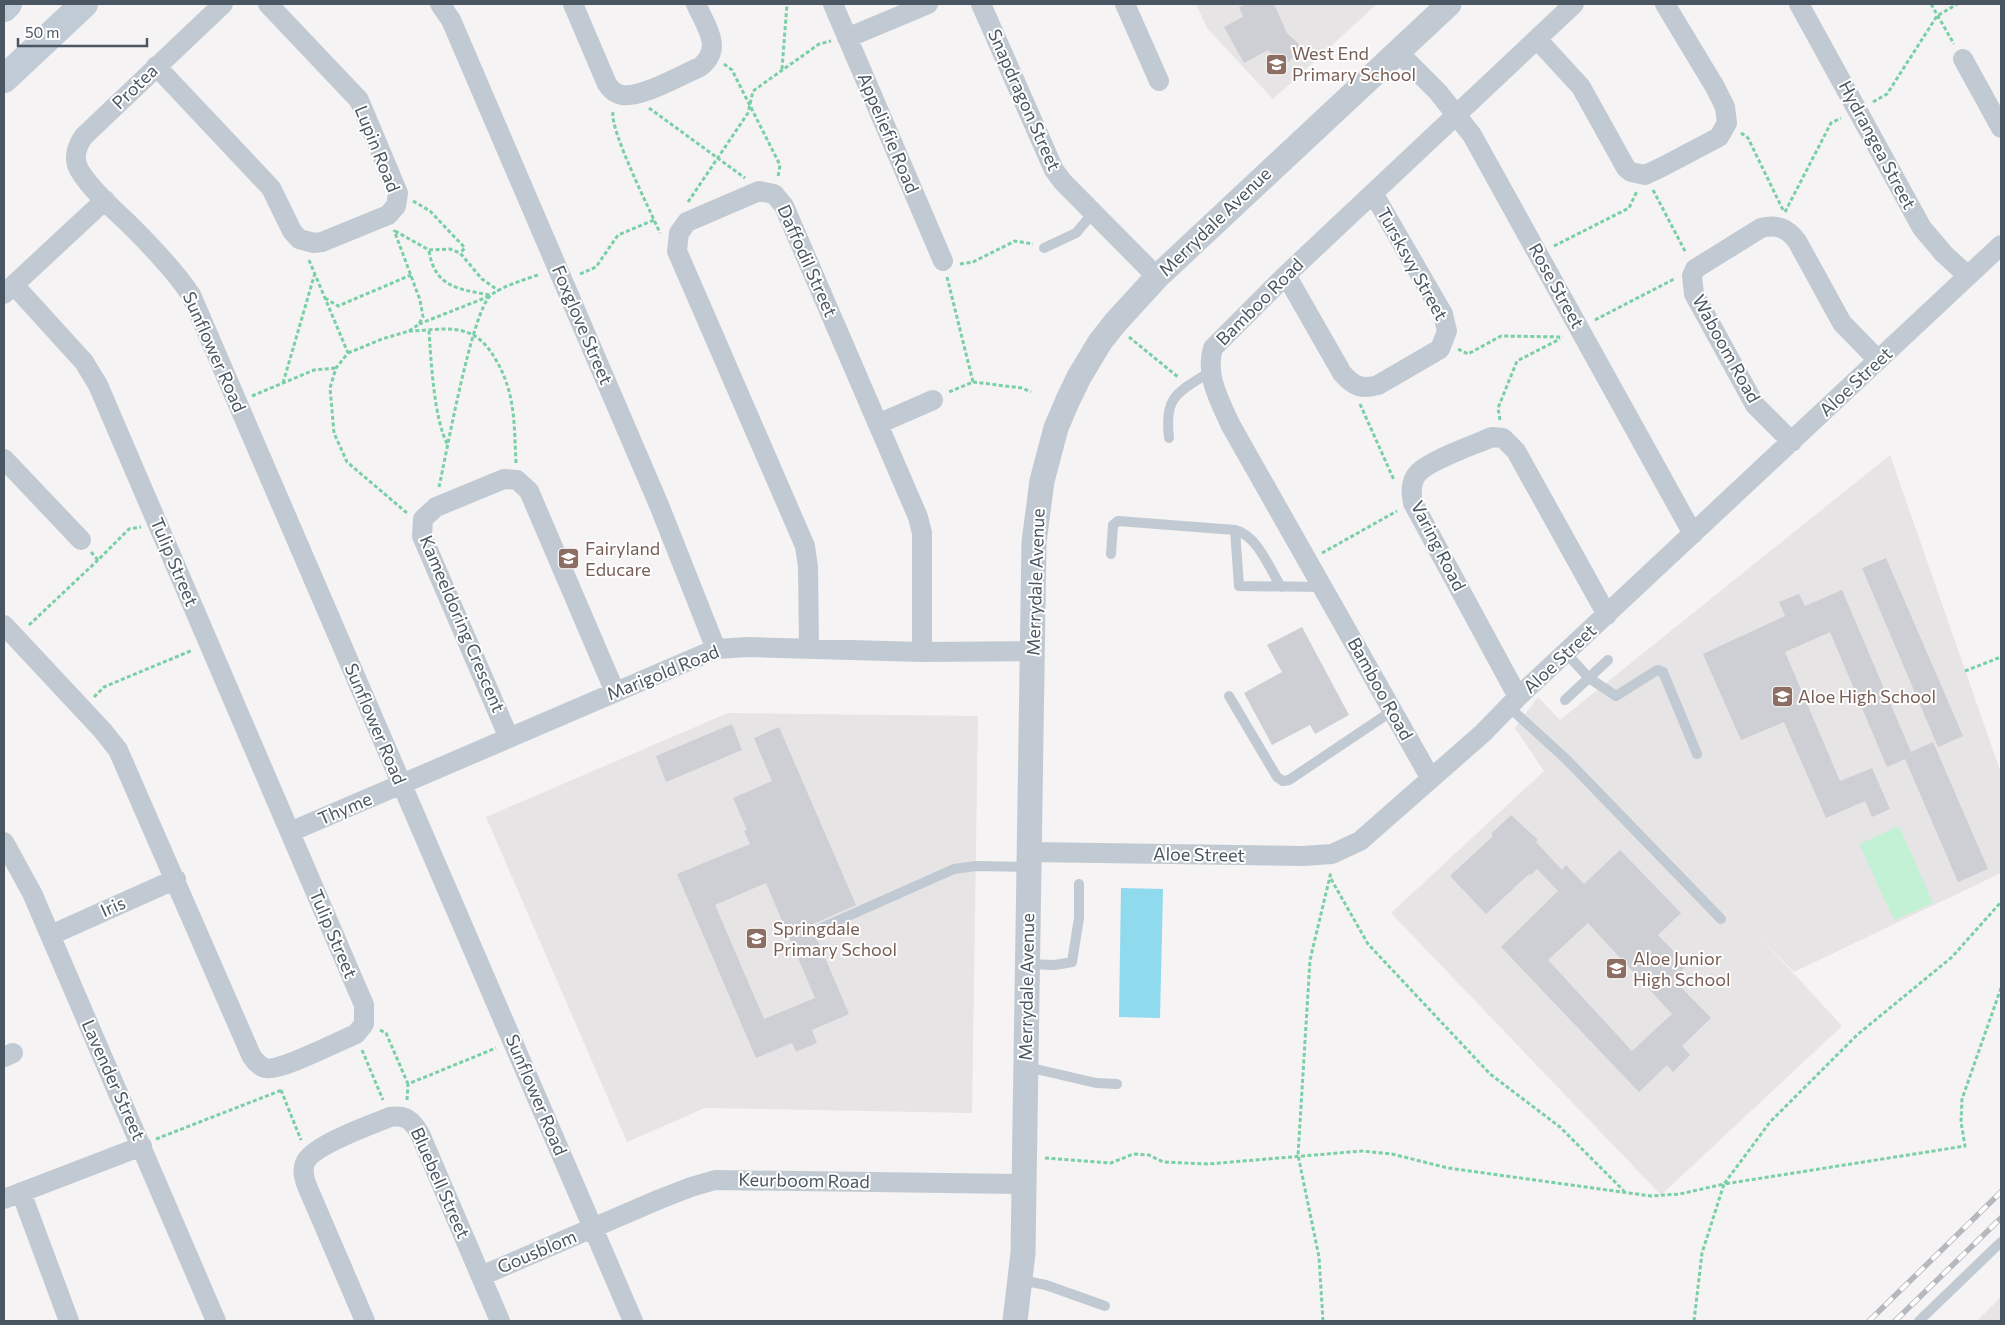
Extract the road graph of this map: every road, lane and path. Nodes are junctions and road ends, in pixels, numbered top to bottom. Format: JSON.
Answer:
{"nodes":[{"id":1,"x":8,"y":4,"type":"edge"},
{"id":2,"x":84,"y":4,"type":"edge"},
{"id":3,"x":223,"y":4,"type":"edge"},
{"id":4,"x":268,"y":4,"type":"edge"},
{"id":5,"x":440,"y":4,"type":"edge"},
{"id":6,"x":573,"y":4,"type":"edge"},
{"id":7,"x":696,"y":4,"type":"edge"},
{"id":8,"x":787,"y":4,"type":"edge"},
{"id":9,"x":833,"y":4,"type":"edge"},
{"id":10,"x":928,"y":4,"type":"edge"},
{"id":11,"x":981,"y":4,"type":"edge"},
{"id":12,"x":1125,"y":4,"type":"edge"},
{"id":13,"x":1449,"y":4,"type":"edge"},
{"id":14,"x":1574,"y":4,"type":"edge"},
{"id":15,"x":1666,"y":4,"type":"edge"},
{"id":16,"x":1799,"y":4,"type":"edge"},
{"id":17,"x":1931,"y":4,"type":"edge"},
{"id":18,"x":1957,"y":4,"type":"edge"},
{"id":19,"x":4,"y":8,"type":"edge"},
{"id":20,"x":1937,"y":16,"type":"junction"},
{"id":21,"x":847,"y":38,"type":"junction"},
{"id":22,"x":1537,"y":39,"type":"junction"},
{"id":23,"x":1398,"y":52,"type":"junction"},
{"id":24,"x":711,"y":55,"type":"junction"},
{"id":25,"x":1963,"y":60,"type":"joint"},
{"id":26,"x":156,"y":66,"type":"junction"},
{"id":27,"x":782,"y":69,"type":"junction"},
{"id":28,"x":4,"y":79,"type":"edge"},
{"id":29,"x":1159,"y":81,"type":"dead end"},
{"id":30,"x":639,"y":93,"type":"junction"},
{"id":31,"x":616,"y":94,"type":"junction"},
{"id":32,"x":750,"y":104,"type":"junction"},
{"id":33,"x":1457,"y":114,"type":"junction"},
{"id":34,"x":1727,"y":123,"type":"junction"},
{"id":35,"x":2001,"y":128,"type":"edge"},
{"id":36,"x":76,"y":154,"type":"joint"},
{"id":37,"x":718,"y":158,"type":"junction"},
{"id":38,"x":1645,"y":174,"type":"junction"},
{"id":39,"x":398,"y":193,"type":"junction"},
{"id":40,"x":1373,"y":193,"type":"junction"},
{"id":41,"x":750,"y":194,"type":"junction"},
{"id":42,"x":774,"y":194,"type":"junction"},
{"id":43,"x":105,"y":200,"type":"junction"},
{"id":44,"x":1093,"y":213,"type":"junction"},
{"id":45,"x":654,"y":220,"type":"junction"},
{"id":46,"x":391,"y":222,"type":"junction"},
{"id":47,"x":687,"y":222,"type":"junction"},
{"id":48,"x":1781,"y":227,"type":"junction"},
{"id":49,"x":314,"y":243,"type":"junction"},
{"id":50,"x":2001,"y":245,"type":"edge"},
{"id":51,"x":1044,"y":248,"type":"joint"},
{"id":52,"x":428,"y":250,"type":"junction"},
{"id":53,"x":678,"y":251,"type":"junction"},
{"id":54,"x":460,"y":253,"type":"junction"},
{"id":55,"x":1538,"y":254,"type":"junction"},
{"id":56,"x":943,"y":261,"type":"junction"},
{"id":57,"x":1695,"y":269,"type":"junction"},
{"id":58,"x":315,"y":273,"type":"junction"},
{"id":59,"x":560,"y":274,"type":"junction"},
{"id":60,"x":411,"y":275,"type":"junction"},
{"id":61,"x":1286,"y":275,"type":"junction"},
{"id":62,"x":1968,"y":276,"type":"junction"},
{"id":63,"x":1157,"y":277,"type":"junction"},
{"id":64,"x":9,"y":290,"type":"edge"},
{"id":65,"x":499,"y":291,"type":"junction"},
{"id":66,"x":490,"y":296,"type":"junction"},
{"id":67,"x":325,"y":297,"type":"junction"},
{"id":68,"x":418,"y":325,"type":"junction"},
{"id":69,"x":1579,"y":328,"type":"junction"},
{"id":70,"x":429,"y":330,"type":"junction"},
{"id":71,"x":409,"y":331,"type":"junction"},
{"id":72,"x":1126,"y":334,"type":"dead end"},
{"id":73,"x":474,"y":335,"type":"junction"},
{"id":74,"x":1561,"y":339,"type":"junction"},
{"id":75,"x":1444,"y":342,"type":"junction"},
{"id":76,"x":348,"y":353,"type":"junction"},
{"id":77,"x":1878,"y":360,"type":"junction"},
{"id":78,"x":336,"y":368,"type":"junction"},
{"id":79,"x":1210,"y":372,"type":"junction"},
{"id":80,"x":973,"y":382,"type":"junction"},
{"id":81,"x":1184,"y":382,"type":"dead end"},
{"id":82,"x":283,"y":383,"type":"junction"},
{"id":83,"x":1351,"y":383,"type":"junction"},
{"id":84,"x":1031,"y":392,"type":"dead end"},
{"id":85,"x":932,"y":400,"type":"joint"},
{"id":86,"x":237,"y":402,"type":"junction"},
{"id":87,"x":878,"y":424,"type":"junction"},
{"id":88,"x":1169,"y":438,"type":"dead end"},
{"id":89,"x":1503,"y":438,"type":"junction"},
{"id":90,"x":1792,"y":442,"type":"junction"},
{"id":91,"x":448,"y":446,"type":"junction"},
{"id":92,"x":4,"y":458,"type":"edge"},
{"id":93,"x":517,"y":480,"type":"junction"},
{"id":94,"x":1412,"y":498,"type":"junction"},
{"id":95,"x":429,"y":513,"type":"junction"},
{"id":96,"x":158,"y":525,"type":"junction"},
{"id":97,"x":1235,"y":530,"type":"junction"},
{"id":98,"x":1693,"y":534,"type":"junction"},
{"id":99,"x":81,"y":540,"type":"joint"},
{"id":100,"x":1111,"y":554,"type":"dead end"},
{"id":101,"x":98,"y":560,"type":"junction"},
{"id":102,"x":1308,"y":561,"type":"junction"},
{"id":103,"x":1281,"y":587,"type":"junction"},
{"id":104,"x":1322,"y":587,"type":"junction"},
{"id":105,"x":1606,"y":616,"type":"junction"},
{"id":106,"x":10,"y":632,"type":"edge"},
{"id":107,"x":210,"y":645,"type":"junction"},
{"id":108,"x":809,"y":648,"type":"junction"},
{"id":109,"x":716,"y":650,"type":"junction"},
{"id":110,"x":1032,"y":651,"type":"junction"},
{"id":111,"x":922,"y":652,"type":"junction"},
{"id":112,"x":1566,"y":653,"type":"junction"},
{"id":113,"x":2001,"y":657,"type":"edge"},
{"id":114,"x":1608,"y":660,"type":"dead end"},
{"id":115,"x":1965,"y":671,"type":"dead end"},
{"id":116,"x":1589,"y":678,"type":"junction"},
{"id":117,"x":615,"y":692,"type":"junction"},
{"id":118,"x":1229,"y":696,"type":"dead end"},
{"id":119,"x":1565,"y":700,"type":"dead end"},
{"id":120,"x":1513,"y":702,"type":"junction"},
{"id":121,"x":83,"y":708,"type":"junction"},
{"id":122,"x":1392,"y":712,"type":"junction"},
{"id":123,"x":509,"y":738,"type":"junction"},
{"id":124,"x":1697,"y":754,"type":"dead end"},
{"id":125,"x":1431,"y":779,"type":"junction"},
{"id":126,"x":401,"y":784,"type":"junction"},
{"id":127,"x":290,"y":832,"type":"junction"},
{"id":128,"x":4,"y":842,"type":"edge"},
{"id":129,"x":1332,"y":854,"type":"junction"},
{"id":130,"x":1029,"y":860,"type":"junction"},
{"id":131,"x":1331,"y":878,"type":"junction"},
{"id":132,"x":176,"y":879,"type":"junction"},
{"id":133,"x":1080,"y":884,"type":"dead end"},
{"id":134,"x":2001,"y":902,"type":"edge"},
{"id":135,"x":1721,"y":918,"type":"dead end"},
{"id":136,"x":819,"y":929,"type":"dead end"},
{"id":137,"x":51,"y":935,"type":"junction"},
{"id":138,"x":1028,"y":964,"type":"junction"},
{"id":139,"x":2001,"y":988,"type":"edge"},
{"id":140,"x":360,"y":1029,"type":"junction"},
{"id":141,"x":513,"y":1041,"type":"junction"},
{"id":142,"x":1026,"y":1066,"type":"junction"},
{"id":143,"x":272,"y":1068,"type":"junction"},
{"id":144,"x":408,"y":1084,"type":"junction"},
{"id":145,"x":1117,"y":1084,"type":"dead end"},
{"id":146,"x":282,"y":1090,"type":"junction"},
{"id":147,"x":398,"y":1117,"type":"junction"},
{"id":148,"x":142,"y":1146,"type":"junction"},
{"id":149,"x":1298,"y":1155,"type":"junction"},
{"id":150,"x":308,"y":1157,"type":"junction"},
{"id":151,"x":1039,"y":1158,"type":"dead end"},
{"id":152,"x":1024,"y":1184,"type":"junction"},
{"id":153,"x":1724,"y":1184,"type":"junction"},
{"id":154,"x":1625,"y":1191,"type":"junction"},
{"id":155,"x":12,"y":1195,"type":"edge"},
{"id":156,"x":593,"y":1228,"type":"junction"},
{"id":157,"x":2001,"y":1242,"type":"edge"},
{"id":158,"x":481,"y":1276,"type":"junction"},
{"id":159,"x":1021,"y":1280,"type":"junction"},
{"id":160,"x":1104,"y":1306,"type":"dead end"},
{"id":161,"x":69,"y":1321,"type":"edge"},
{"id":162,"x":216,"y":1321,"type":"edge"},
{"id":163,"x":365,"y":1321,"type":"edge"},
{"id":164,"x":500,"y":1321,"type":"edge"},
{"id":165,"x":633,"y":1321,"type":"edge"},
{"id":166,"x":1015,"y":1321,"type":"edge"},
{"id":167,"x":1323,"y":1321,"type":"edge"},
{"id":168,"x":1694,"y":1321,"type":"edge"},
{"id":169,"x":1919,"y":1321,"type":"edge"}],
"edges":[{"from":1,"to":19,"type":"main road"},
{"from":2,"to":28,"type":"main road"},
{"from":3,"to":26,"type":"street","name":"Protea"},
{"from":4,"to":39,"type":"street","name":"Lupin Road"},
{"from":5,"to":59,"type":"street","name":"Foxglove Street"},
{"from":6,"to":31,"type":"street"},
{"from":7,"to":24,"type":"street"},
{"from":8,"to":27,"type":"path"},
{"from":9,"to":21,"type":"street","name":"Appeliefie Road"},
{"from":10,"to":21,"type":"street"},
{"from":11,"to":44,"type":"street","name":"Snapdragon Street"},
{"from":12,"to":29,"type":"street"},
{"from":13,"to":23,"type":"street","name":"Merrydale Avenue"},
{"from":14,"to":22,"type":"street","name":"Bamboo Road"},
{"from":15,"to":34,"type":"street"},
{"from":16,"to":62,"type":"street","name":"Hydrangea Street"},
{"from":17,"to":20,"type":"path"},
{"from":18,"to":20,"type":"path"},
{"from":20,"to":25,"type":"path"},
{"from":21,"to":27,"type":"path"},
{"from":21,"to":56,"type":"street","name":"Appeliefie Road"},
{"from":22,"to":33,"type":"street","name":"Bamboo Road"},
{"from":22,"to":38,"type":"street"},
{"from":23,"to":33,"type":"street","name":"Rose Street"},
{"from":23,"to":63,"type":"street","name":"Merrydale Avenue"},
{"from":24,"to":30,"type":"street"},
{"from":24,"to":32,"type":"path"},
{"from":25,"to":35,"type":"street"},
{"from":26,"to":36,"type":"street","name":"Protea"},
{"from":26,"to":49,"type":"street"},
{"from":27,"to":32,"type":"path"},
{"from":30,"to":31,"type":"street"},
{"from":30,"to":37,"type":"path"},
{"from":31,"to":45,"type":"path"},
{"from":32,"to":37,"type":"path"},
{"from":32,"to":42,"type":"path"},
{"from":33,"to":40,"type":"street","name":"Bamboo Road"},
{"from":33,"to":55,"type":"street","name":"Rose Street"},
{"from":34,"to":38,"type":"street"},
{"from":34,"to":48,"type":"path"},
{"from":36,"to":43,"type":"street","name":"Sunflower Road"},
{"from":37,"to":41,"type":"path"},
{"from":37,"to":47,"type":"path"},
{"from":38,"to":55,"type":"path"},
{"from":38,"to":57,"type":"path"},
{"from":39,"to":46,"type":"street","name":"Lupin Road"},
{"from":39,"to":54,"type":"path"},
{"from":40,"to":61,"type":"street","name":"Bamboo Road"},
{"from":40,"to":75,"type":"street","name":"Tursksvy Street"},
{"from":41,"to":42,"type":"street","name":"Daffodil Street"},
{"from":41,"to":47,"type":"street","name":"Daffodil Street"},
{"from":42,"to":87,"type":"street","name":"Daffodil Street"},
{"from":43,"to":64,"type":"street"},
{"from":43,"to":86,"type":"street","name":"Sunflower Road"},
{"from":44,"to":51,"type":"lane"},
{"from":44,"to":63,"type":"street","name":"Snapdragon Street"},
{"from":45,"to":53,"type":"path"},
{"from":45,"to":59,"type":"path"},
{"from":46,"to":49,"type":"street","name":"Lupin Road"},
{"from":46,"to":52,"type":"path"},
{"from":46,"to":60,"type":"path"},
{"from":47,"to":53,"type":"street"},
{"from":48,"to":57,"type":"street","name":"Waboom Road"},
{"from":48,"to":77,"type":"street"},
{"from":49,"to":58,"type":"path"},
{"from":50,"to":62,"type":"street","name":"Aloe Street"},
{"from":51,"to":56,"type":"path"},
{"from":52,"to":54,"type":"path"},
{"from":52,"to":66,"type":"path"},
{"from":53,"to":108,"type":"street"},
{"from":54,"to":65,"type":"path"},
{"from":55,"to":69,"type":"street","name":"Rose Street"},
{"from":56,"to":80,"type":"path"},
{"from":57,"to":69,"type":"path"},
{"from":57,"to":90,"type":"street","name":"Waboom Road"},
{"from":58,"to":67,"type":"path"},
{"from":58,"to":82,"type":"path"},
{"from":59,"to":65,"type":"path"},
{"from":59,"to":109,"type":"street","name":"Foxglove Street"},
{"from":60,"to":67,"type":"path"},
{"from":60,"to":68,"type":"path"},
{"from":61,"to":79,"type":"street","name":"Bamboo Road"},
{"from":61,"to":83,"type":"street"},
{"from":62,"to":77,"type":"street","name":"Aloe Street"},
{"from":63,"to":110,"type":"street","name":"Merrydale Avenue"},
{"from":64,"to":96,"type":"street","name":"Tulip Street"},
{"from":65,"to":66,"type":"path"},
{"from":66,"to":68,"type":"path"},
{"from":66,"to":73,"type":"path"},
{"from":67,"to":76,"type":"path"},
{"from":68,"to":71,"type":"path"},
{"from":69,"to":74,"type":"path"},
{"from":69,"to":98,"type":"street","name":"Rose Street"},
{"from":70,"to":71,"type":"path"},
{"from":70,"to":73,"type":"path"},
{"from":70,"to":91,"type":"path"},
{"from":71,"to":76,"type":"path"},
{"from":72,"to":81,"type":"path"},
{"from":73,"to":91,"type":"path"},
{"from":73,"to":93,"type":"path"},
{"from":74,"to":75,"type":"path"},
{"from":74,"to":89,"type":"path"},
{"from":75,"to":83,"type":"street","name":"Tursksvy Street"},
{"from":76,"to":78,"type":"path"},
{"from":77,"to":90,"type":"street","name":"Aloe Street"},
{"from":78,"to":82,"type":"path"},
{"from":78,"to":95,"type":"path"},
{"from":79,"to":88,"type":"lane"},
{"from":79,"to":102,"type":"street","name":"Bamboo Road"},
{"from":80,"to":84,"type":"path"},
{"from":80,"to":85,"type":"path"},
{"from":82,"to":86,"type":"path"},
{"from":83,"to":94,"type":"path"},
{"from":85,"to":87,"type":"street"},
{"from":86,"to":126,"type":"street","name":"Sunflower Road"},
{"from":87,"to":111,"type":"street","name":"Daffodil Street"},
{"from":89,"to":94,"type":"street","name":"Varing Road"},
{"from":89,"to":105,"type":"street"},
{"from":90,"to":98,"type":"street","name":"Aloe Street"},
{"from":91,"to":95,"type":"path"},
{"from":92,"to":99,"type":"street"},
{"from":93,"to":95,"type":"street","name":"Kameeldoring Crescent"},
{"from":93,"to":117,"type":"street"},
{"from":94,"to":102,"type":"path"},
{"from":94,"to":120,"type":"street","name":"Varing Road"},
{"from":95,"to":123,"type":"street","name":"Kameeldoring Crescent"},
{"from":96,"to":101,"type":"path"},
{"from":96,"to":107,"type":"street","name":"Tulip Street"},
{"from":97,"to":100,"type":"lane"},
{"from":97,"to":103,"type":"lane"},
{"from":97,"to":103,"type":"lane"},
{"from":98,"to":105,"type":"street","name":"Aloe Street"},
{"from":99,"to":101,"type":"path"},
{"from":101,"to":106,"type":"path"},
{"from":102,"to":104,"type":"street","name":"Bamboo Road"},
{"from":103,"to":104,"type":"lane"},
{"from":104,"to":122,"type":"street","name":"Bamboo Road"},
{"from":105,"to":112,"type":"street","name":"Aloe Street"},
{"from":106,"to":121,"type":"street"},
{"from":107,"to":121,"type":"path"},
{"from":107,"to":127,"type":"street","name":"Tulip Street"},
{"from":108,"to":109,"type":"street","name":"Marigold Road"},
{"from":108,"to":111,"type":"street","name":"Marigold Road"},
{"from":109,"to":117,"type":"street","name":"Marigold Road"},
{"from":110,"to":111,"type":"street","name":"Marigold Road"},
{"from":110,"to":130,"type":"street","name":"Merrydale Avenue"},
{"from":112,"to":116,"type":"lane"},
{"from":112,"to":120,"type":"street","name":"Aloe Street"},
{"from":113,"to":115,"type":"path"},
{"from":114,"to":116,"type":"lane"},
{"from":116,"to":119,"type":"lane"},
{"from":116,"to":124,"type":"lane"},
{"from":117,"to":123,"type":"street","name":"Marigold Road"},
{"from":118,"to":122,"type":"lane"},
{"from":120,"to":125,"type":"street","name":"Aloe Street"},
{"from":120,"to":135,"type":"lane"},
{"from":121,"to":132,"type":"street"},
{"from":122,"to":125,"type":"street","name":"Bamboo Road"},
{"from":123,"to":126,"type":"street","name":"Marigold Road"},
{"from":125,"to":129,"type":"street","name":"Aloe Street"},
{"from":126,"to":127,"type":"street","name":"Thyme"},
{"from":126,"to":141,"type":"street","name":"Sunflower Road"},
{"from":127,"to":140,"type":"street","name":"Tulip Street"},
{"from":128,"to":137,"type":"street","name":"Lavender Street"},
{"from":129,"to":130,"type":"street","name":"Aloe Street"},
{"from":129,"to":131,"type":"path"},
{"from":130,"to":136,"type":"lane"},
{"from":130,"to":138,"type":"street","name":"Merrydale Avenue"},
{"from":131,"to":149,"type":"path"},
{"from":131,"to":154,"type":"path"},
{"from":132,"to":137,"type":"street","name":"Iris"},
{"from":132,"to":143,"type":"street"},
{"from":133,"to":138,"type":"lane"},
{"from":134,"to":153,"type":"path"},
{"from":137,"to":148,"type":"street","name":"Lavender Street"},
{"from":138,"to":142,"type":"street","name":"Merrydale Avenue"},
{"from":139,"to":153,"type":"path"},
{"from":140,"to":143,"type":"street"},
{"from":140,"to":144,"type":"path"},
{"from":140,"to":147,"type":"path"},
{"from":141,"to":144,"type":"path"},
{"from":141,"to":156,"type":"street","name":"Sunflower Road"},
{"from":142,"to":145,"type":"lane"},
{"from":142,"to":152,"type":"street","name":"Merrydale Avenue"},
{"from":143,"to":146,"type":"path"},
{"from":144,"to":147,"type":"path"},
{"from":146,"to":148,"type":"path"},
{"from":146,"to":150,"type":"path"},
{"from":147,"to":150,"type":"street","name":"Bluebell Street"},
{"from":147,"to":158,"type":"street","name":"Bluebell Street"},
{"from":148,"to":155,"type":"street"},
{"from":148,"to":162,"type":"street","name":"Lavender Street"},
{"from":149,"to":151,"type":"path"},
{"from":149,"to":154,"type":"path"},
{"from":149,"to":167,"type":"path"},
{"from":150,"to":163,"type":"street"},
{"from":152,"to":156,"type":"street","name":"Keurboom Road"},
{"from":152,"to":159,"type":"street","name":"Merrydale Avenue"},
{"from":153,"to":154,"type":"path"},
{"from":153,"to":168,"type":"path"},
{"from":155,"to":161,"type":"street"},
{"from":156,"to":158,"type":"street","name":"Gousblom"},
{"from":156,"to":165,"type":"street","name":"Sunflower Road"},
{"from":157,"to":169,"type":"lane"},
{"from":158,"to":164,"type":"street","name":"Bluebell Street"},
{"from":159,"to":160,"type":"lane"},
{"from":159,"to":166,"type":"street","name":"Merrydale Avenue"}]}
